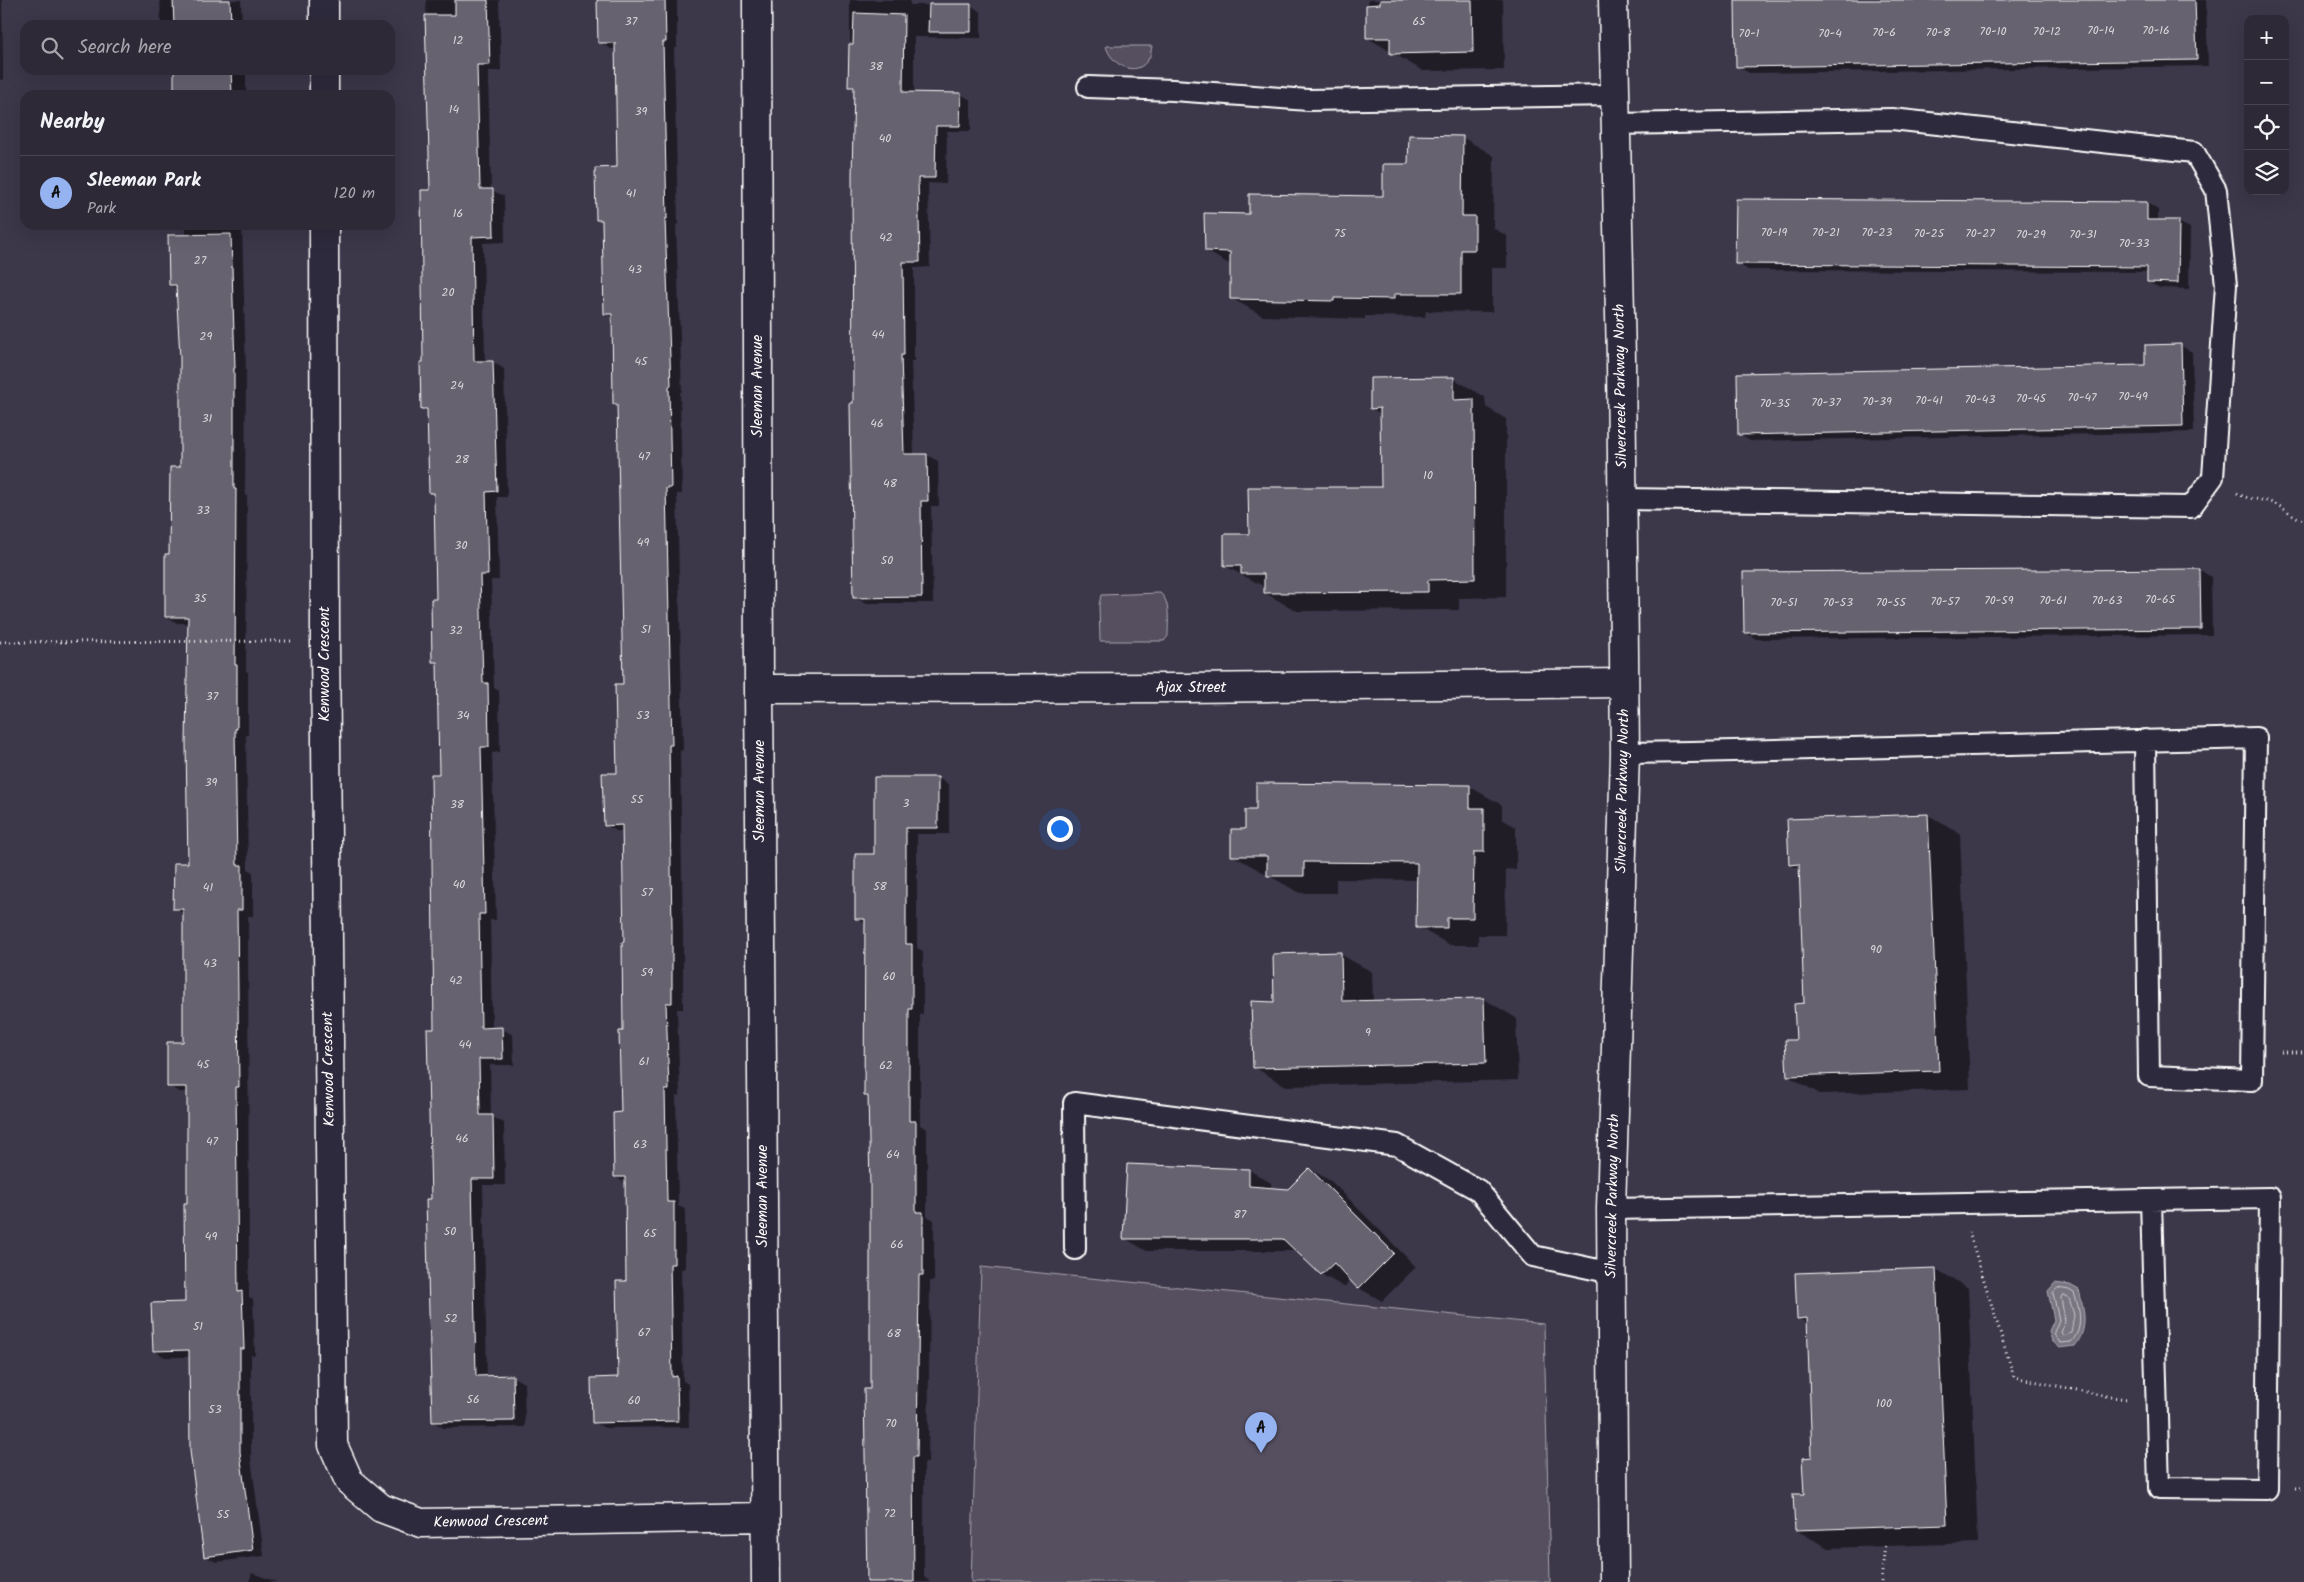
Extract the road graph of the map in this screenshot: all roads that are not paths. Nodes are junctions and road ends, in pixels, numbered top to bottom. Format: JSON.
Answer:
{"nodes":[{"id":1,"x":324,"y":0,"type":"edge"},
{"id":2,"x":757,"y":0,"type":"edge"},
{"id":3,"x":1613,"y":0,"type":"edge"},
{"id":4,"x":324,"y":20,"type":"edge"},
{"id":5,"x":324,"y":75,"type":"edge"},
{"id":6,"x":1088,"y":87,"type":"dead end"},
{"id":7,"x":324,"y":90,"type":"edge"},
{"id":8,"x":1615,"y":95,"type":"junction"},
{"id":9,"x":1614,"y":124,"type":"junction"},
{"id":10,"x":324,"y":230,"type":"edge"},
{"id":11,"x":1622,"y":499,"type":"junction"},
{"id":12,"x":1623,"y":684,"type":"junction"},
{"id":13,"x":759,"y":689,"type":"junction"},
{"id":14,"x":2145,"y":740,"type":"junction"},
{"id":15,"x":1625,"y":753,"type":"junction"},
{"id":16,"x":2151,"y":1200,"type":"junction"},
{"id":17,"x":1611,"y":1209,"type":"junction"},
{"id":18,"x":1075,"y":1249,"type":"dead end"},
{"id":19,"x":1612,"y":1273,"type":"junction"},
{"id":20,"x":765,"y":1517,"type":"junction"},
{"id":21,"x":766,"y":1582,"type":"edge"},
{"id":22,"x":1614,"y":1582,"type":"edge"}],
"edges":[{"from":1,"to":4,"type":"street"},
{"from":2,"to":13,"type":"street","name":"Sleeman Avenue"},
{"from":3,"to":8,"type":"street","name":"Silvercreek Parkway North"},
{"from":5,"to":7,"type":"street"},
{"from":6,"to":8,"type":"lane"},
{"from":8,"to":9,"type":"street","name":"Silvercreek Parkway North"},
{"from":9,"to":11,"type":"street","name":"Silvercreek Parkway North"},
{"from":9,"to":11,"type":"lane"},
{"from":10,"to":20,"type":"street","name":"Kenwood Crescent"},
{"from":11,"to":12,"type":"street","name":"Silvercreek Parkway North"},
{"from":12,"to":13,"type":"street","name":"Ajax Street"},
{"from":12,"to":15,"type":"street","name":"Silvercreek Parkway North"},
{"from":13,"to":20,"type":"street","name":"Sleeman Avenue"},
{"from":14,"to":14,"type":"lane"},
{"from":14,"to":15,"type":"lane"},
{"from":15,"to":17,"type":"street","name":"Silvercreek Parkway North"},
{"from":16,"to":16,"type":"lane"},
{"from":16,"to":17,"type":"lane"},
{"from":17,"to":19,"type":"street","name":"Silvercreek Parkway North"},
{"from":18,"to":19,"type":"lane"},
{"from":19,"to":22,"type":"street","name":"Silvercreek Parkway North"},
{"from":20,"to":21,"type":"street","name":"Sleeman Avenue"}]}
